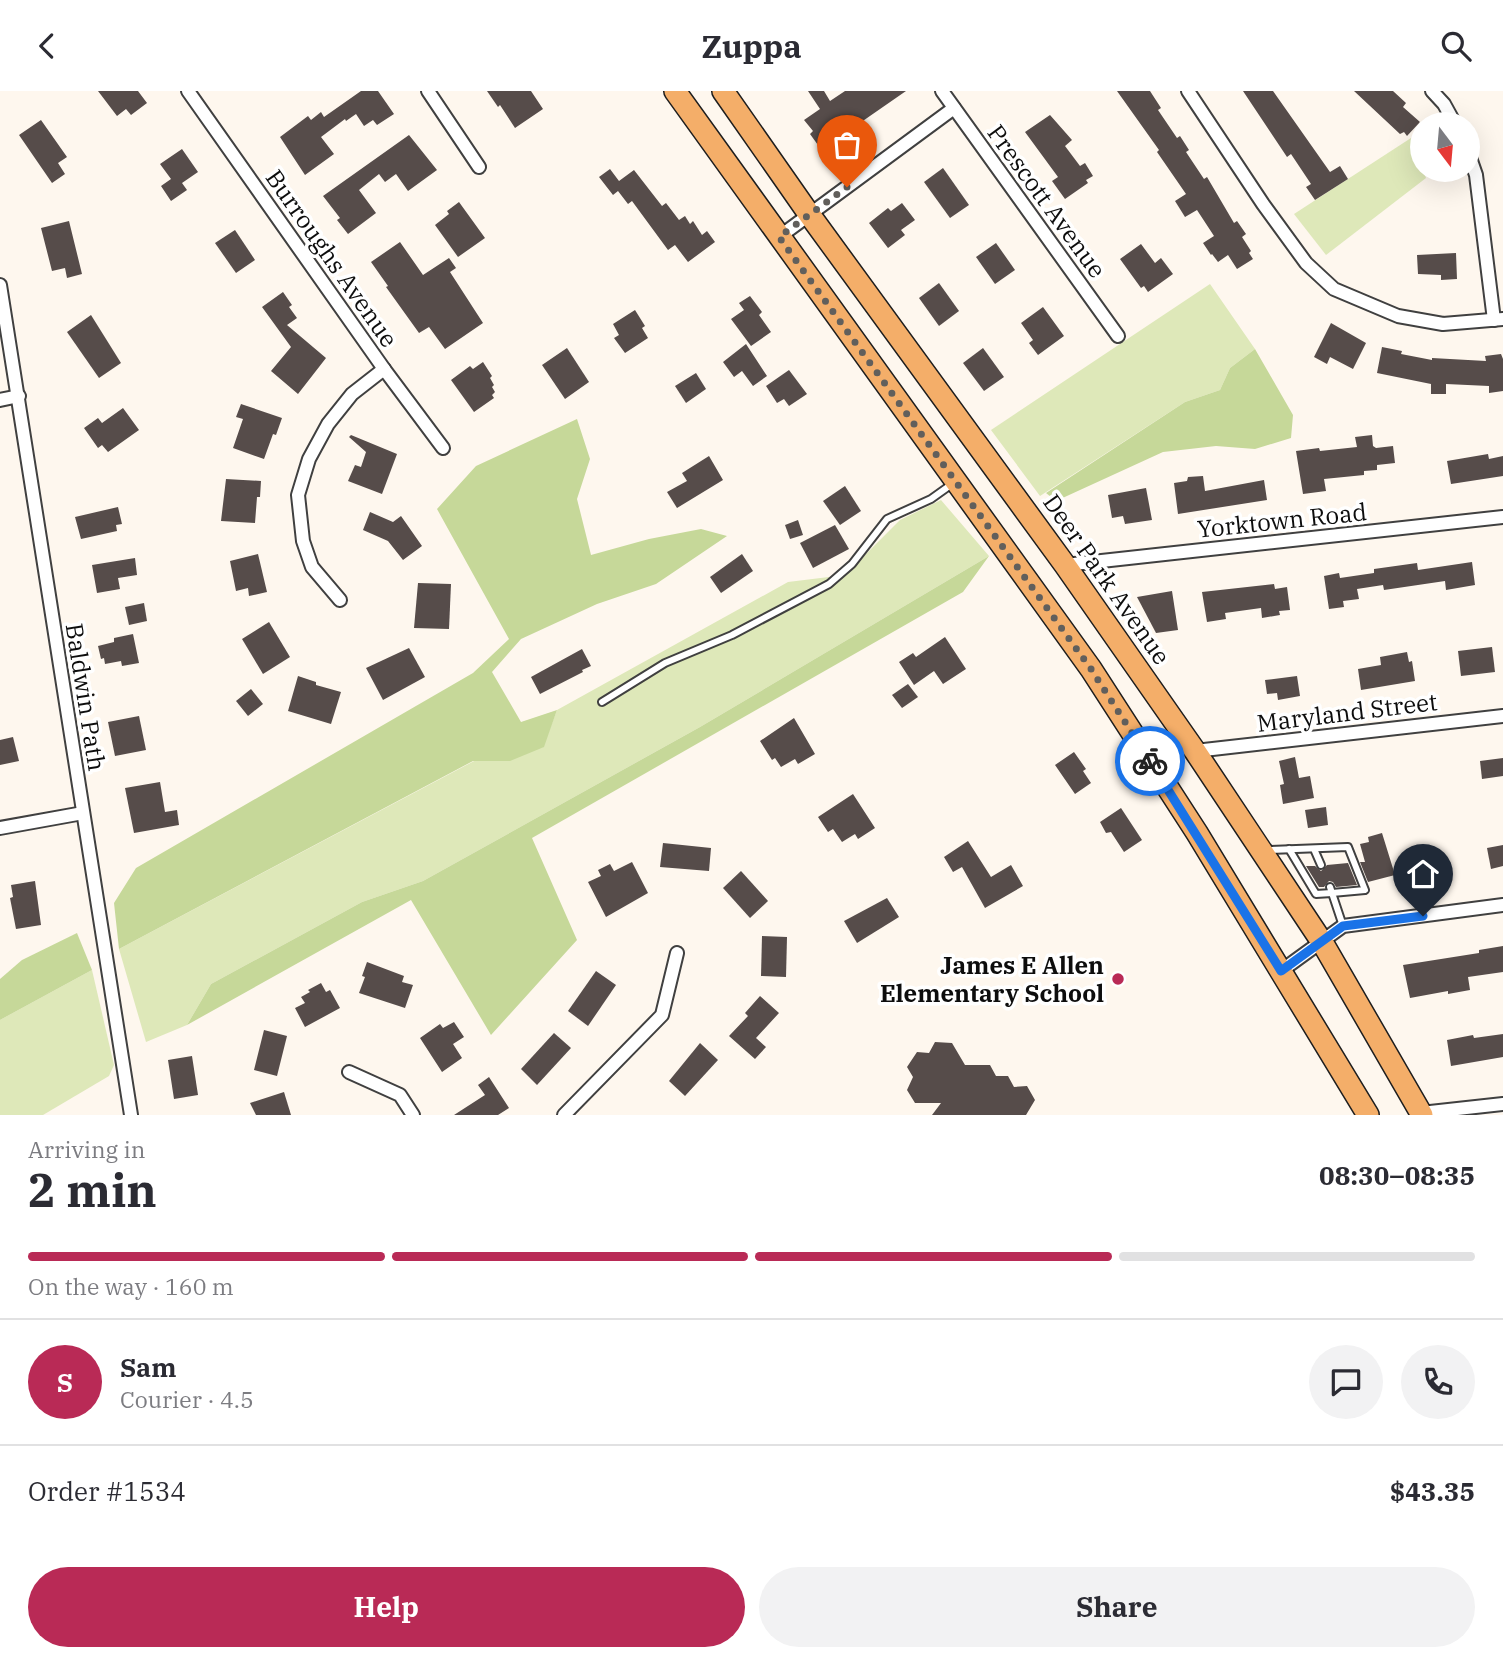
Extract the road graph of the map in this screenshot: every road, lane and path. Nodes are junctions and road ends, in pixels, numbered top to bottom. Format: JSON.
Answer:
{"nodes":[{"id":1,"x":188,"y":91,"type":"edge"},
{"id":2,"x":428,"y":91,"type":"edge"},
{"id":3,"x":675,"y":91,"type":"edge"},
{"id":4,"x":723,"y":91,"type":"edge"},
{"id":5,"x":942,"y":91,"type":"edge"},
{"id":6,"x":1188,"y":91,"type":"edge"},
{"id":7,"x":1432,"y":91,"type":"edge"},
{"id":8,"x":954,"y":108,"type":"junction"},
{"id":9,"x":1448,"y":112,"type":"edge"},
{"id":10,"x":479,"y":167,"type":"dead end"},
{"id":11,"x":1477,"y":182,"type":"edge"},
{"id":12,"x":809,"y":214,"type":"junction"},
{"id":13,"x":779,"y":237,"type":"junction"},
{"id":14,"x":0,"y":285,"type":"edge"},
{"id":15,"x":1498,"y":319,"type":"edge"},
{"id":16,"x":1118,"y":336,"type":"dead end"},
{"id":17,"x":384,"y":369,"type":"junction"},
{"id":18,"x":19,"y":396,"type":"junction"},
{"id":19,"x":0,"y":400,"type":"edge"},
{"id":20,"x":443,"y":448,"type":"dead end"},
{"id":21,"x":956,"y":481,"type":"junction"},
{"id":22,"x":1503,"y":517,"type":"edge"},
{"id":23,"x":1065,"y":565,"type":"junction"},
{"id":24,"x":341,"y":600,"type":"dead end"},
{"id":25,"x":602,"y":702,"type":"dead end"},
{"id":26,"x":1503,"y":716,"type":"edge"},
{"id":27,"x":1195,"y":751,"type":"junction"},
{"id":28,"x":83,"y":813,"type":"junction"},
{"id":29,"x":0,"y":828,"type":"edge"},
{"id":30,"x":1289,"y":849,"type":"junction"},
{"id":31,"x":1314,"y":849,"type":"junction"},
{"id":32,"x":1262,"y":851,"type":"junction"},
{"id":33,"x":1321,"y":865,"type":"dead end"},
{"id":34,"x":1331,"y":890,"type":"junction"},
{"id":35,"x":1307,"y":900,"type":"junction"},
{"id":36,"x":1503,"y":905,"type":"edge"},
{"id":37,"x":1343,"y":926,"type":"junction"},
{"id":38,"x":1322,"y":942,"type":"junction"},
{"id":39,"x":677,"y":953,"type":"dead end"},
{"id":40,"x":1281,"y":971,"type":"junction"},
{"id":41,"x":349,"y":1072,"type":"dead end"},
{"id":42,"x":1503,"y":1104,"type":"edge"},
{"id":43,"x":1421,"y":1114,"type":"edge"},
{"id":44,"x":131,"y":1115,"type":"edge"},
{"id":45,"x":413,"y":1115,"type":"edge"},
{"id":46,"x":565,"y":1115,"type":"edge"},
{"id":47,"x":1368,"y":1115,"type":"edge"}],
"edges":[{"from":1,"to":17,"type":"street","name":"Burroughs Avenue"},
{"from":2,"to":10,"type":"street"},
{"from":3,"to":13,"type":"main road"},
{"from":4,"to":12,"type":"main road","name":"Deer Park Avenue"},
{"from":5,"to":8,"type":"street","name":"Prescott Avenue"},
{"from":6,"to":15,"type":"street"},
{"from":7,"to":9,"type":"street"},
{"from":8,"to":12,"type":"street"},
{"from":8,"to":16,"type":"street","name":"Prescott Avenue"},
{"from":11,"to":15,"type":"street"},
{"from":12,"to":13,"type":"street"},
{"from":12,"to":23,"type":"main road","name":"Deer Park Avenue"},
{"from":13,"to":21,"type":"main road"},
{"from":14,"to":18,"type":"street","name":"Baldwin Path"},
{"from":17,"to":20,"type":"street","name":"Burroughs Avenue"},
{"from":17,"to":24,"type":"street"},
{"from":18,"to":19,"type":"street"},
{"from":18,"to":28,"type":"street","name":"Baldwin Path"},
{"from":21,"to":25,"type":"lane"},
{"from":21,"to":40,"type":"main road"},
{"from":22,"to":23,"type":"street","name":"Yorktown Road"},
{"from":23,"to":27,"type":"main road","name":"Deer Park Avenue"},
{"from":26,"to":27,"type":"street","name":"Maryland Street"},
{"from":27,"to":32,"type":"main road","name":"Deer Park Avenue"},
{"from":28,"to":29,"type":"street"},
{"from":28,"to":44,"type":"street","name":"Baldwin Path"},
{"from":30,"to":31,"type":"lane"},
{"from":30,"to":32,"type":"lane"},
{"from":30,"to":35,"type":"lane"},
{"from":31,"to":33,"type":"lane"},
{"from":31,"to":34,"type":"lane"},
{"from":32,"to":35,"type":"main road","name":"Deer Park Avenue"},
{"from":34,"to":35,"type":"lane"},
{"from":34,"to":37,"type":"lane"},
{"from":35,"to":38,"type":"main road","name":"Deer Park Avenue"},
{"from":36,"to":37,"type":"street"},
{"from":37,"to":38,"type":"street"},
{"from":38,"to":40,"type":"street"},
{"from":38,"to":43,"type":"main road","name":"Deer Park Avenue"},
{"from":39,"to":46,"type":"street"},
{"from":40,"to":47,"type":"main road"},
{"from":41,"to":45,"type":"street"},
{"from":42,"to":43,"type":"street"}]}
